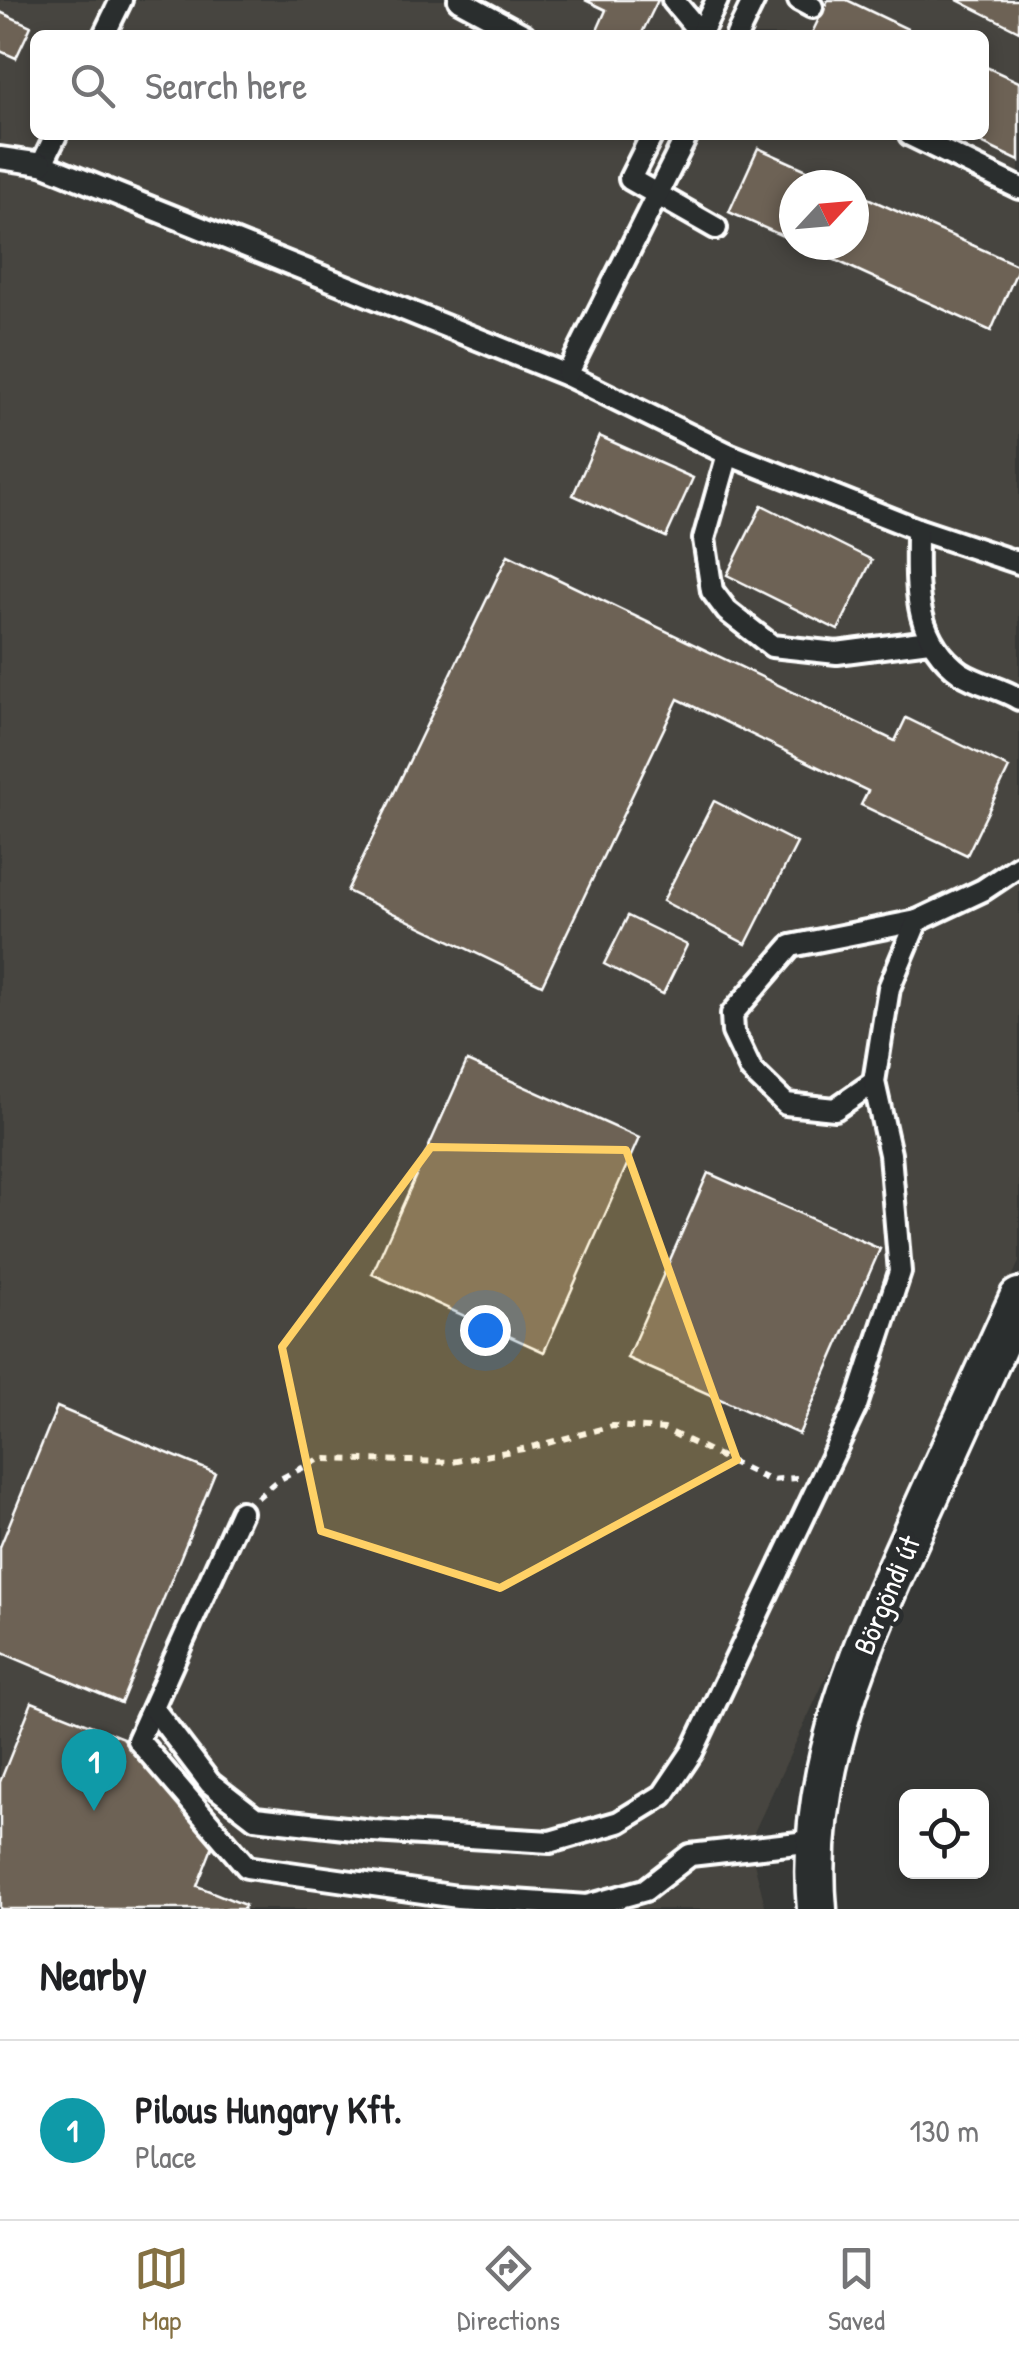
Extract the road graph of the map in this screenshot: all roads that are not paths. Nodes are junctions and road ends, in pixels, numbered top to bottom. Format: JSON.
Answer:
{"nodes":[{"id":1,"x":121,"y":0,"type":"edge"},
{"id":2,"x":459,"y":0,"type":"edge"},
{"id":3,"x":673,"y":0,"type":"edge"},
{"id":4,"x":718,"y":0,"type":"edge"},
{"id":5,"x":754,"y":0,"type":"edge"},
{"id":6,"x":106,"y":30,"type":"edge"},
{"id":7,"x":515,"y":30,"type":"edge"},
{"id":8,"x":697,"y":30,"type":"edge"},
{"id":9,"x":703,"y":30,"type":"edge"},
{"id":10,"x":739,"y":30,"type":"edge"},
{"id":11,"x":54,"y":140,"type":"edge"},
{"id":12,"x":649,"y":140,"type":"edge"},
{"id":13,"x":685,"y":140,"type":"edge"},
{"id":14,"x":920,"y":140,"type":"edge"},
{"id":15,"x":0,"y":158,"type":"edge"},
{"id":16,"x":42,"y":164,"type":"junction"},
{"id":17,"x":1019,"y":188,"type":"edge"},
{"id":18,"x":658,"y":196,"type":"junction"},
{"id":19,"x":716,"y":228,"type":"dead end"},
{"id":20,"x":568,"y":375,"type":"junction"},
{"id":21,"x":728,"y":454,"type":"junction"},
{"id":22,"x":917,"y":529,"type":"junction"},
{"id":23,"x":1019,"y":563,"type":"edge"},
{"id":24,"x":928,"y":641,"type":"junction"},
{"id":25,"x":1019,"y":698,"type":"edge"},
{"id":26,"x":1019,"y":866,"type":"edge"},
{"id":27,"x":918,"y":921,"type":"junction"},
{"id":28,"x":874,"y":1082,"type":"junction"},
{"id":29,"x":1019,"y":1298,"type":"edge"},
{"id":30,"x":241,"y":1512,"type":"road end"},
{"id":31,"x":153,"y":1708,"type":"junction"},
{"id":32,"x":816,"y":1841,"type":"junction"},
{"id":33,"x":645,"y":1899,"type":"edge"},
{"id":34,"x":818,"y":1909,"type":"edge"}],
"edges":[{"from":1,"to":6,"type":"lane"},
{"from":2,"to":7,"type":"lane"},
{"from":3,"to":8,"type":"lane"},
{"from":4,"to":9,"type":"lane"},
{"from":5,"to":10,"type":"lane"},
{"from":11,"to":16,"type":"lane"},
{"from":12,"to":18,"type":"lane"},
{"from":13,"to":18,"type":"lane"},
{"from":14,"to":17,"type":"lane"},
{"from":15,"to":16,"type":"lane"},
{"from":16,"to":20,"type":"lane"},
{"from":18,"to":19,"type":"lane"},
{"from":18,"to":20,"type":"lane"},
{"from":20,"to":21,"type":"lane"},
{"from":21,"to":22,"type":"lane"},
{"from":21,"to":24,"type":"lane"},
{"from":22,"to":23,"type":"lane"},
{"from":22,"to":24,"type":"lane"},
{"from":24,"to":25,"type":"lane"},
{"from":26,"to":27,"type":"lane"},
{"from":27,"to":28,"type":"lane"},
{"from":27,"to":28,"type":"lane"},
{"from":28,"to":31,"type":"lane"},
{"from":29,"to":32,"type":"street","name":"Börgöndi út"},
{"from":30,"to":31,"type":"lane"},
{"from":31,"to":33,"type":"lane"},
{"from":32,"to":33,"type":"lane"},
{"from":32,"to":34,"type":"street","name":"Börgöndi út"}]}
